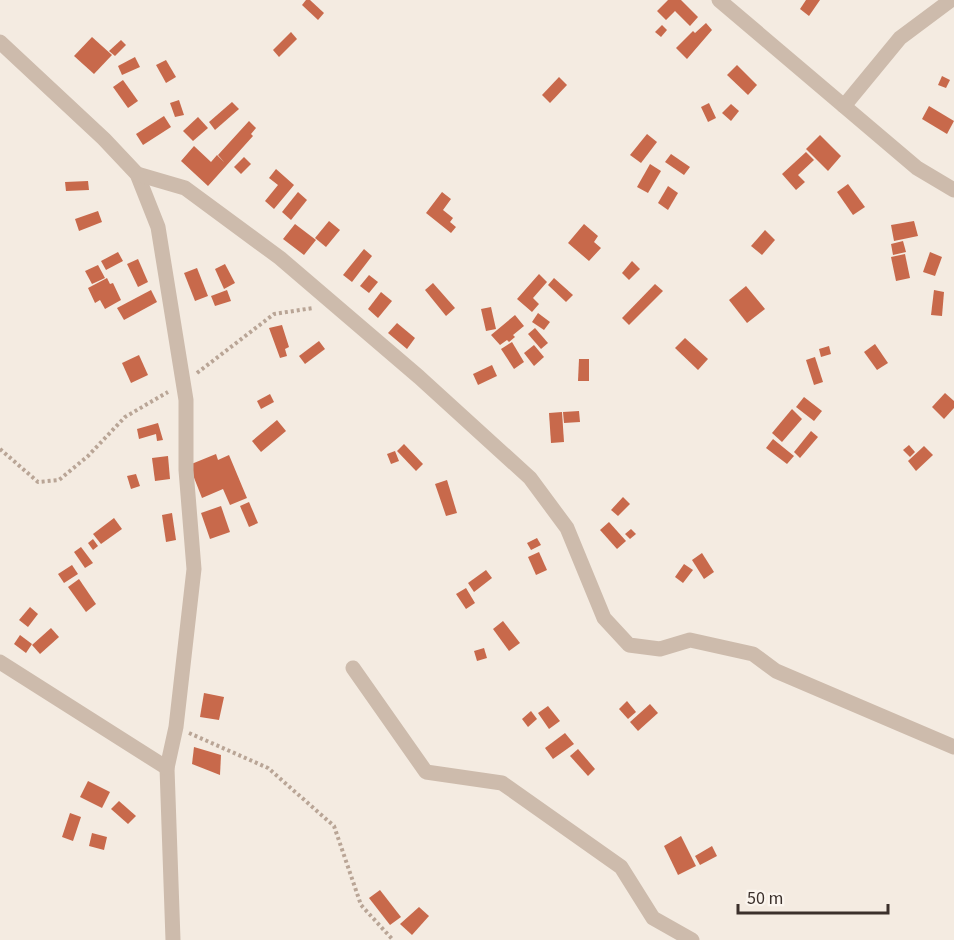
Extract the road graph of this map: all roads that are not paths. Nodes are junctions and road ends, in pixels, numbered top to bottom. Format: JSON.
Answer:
{"nodes":[{"id":1,"x":719,"y":0,"type":"edge"},
{"id":2,"x":951,"y":0,"type":"edge"},
{"id":3,"x":0,"y":42,"type":"edge"},
{"id":4,"x":844,"y":106,"type":"junction"},
{"id":5,"x":137,"y":174,"type":"junction"},
{"id":6,"x":954,"y":190,"type":"edge"},
{"id":7,"x":0,"y":662,"type":"edge"},
{"id":8,"x":353,"y":668,"type":"dead end"},
{"id":9,"x":954,"y":747,"type":"edge"},
{"id":10,"x":167,"y":768,"type":"junction"},
{"id":11,"x":173,"y":940,"type":"edge"},
{"id":12,"x":692,"y":940,"type":"edge"}],
"edges":[{"from":1,"to":4,"type":"street"},
{"from":2,"to":4,"type":"street"},
{"from":3,"to":5,"type":"street"},
{"from":4,"to":6,"type":"street"},
{"from":5,"to":9,"type":"street"},
{"from":5,"to":10,"type":"street"},
{"from":7,"to":10,"type":"street"},
{"from":8,"to":12,"type":"street"},
{"from":10,"to":11,"type":"street"}]}
